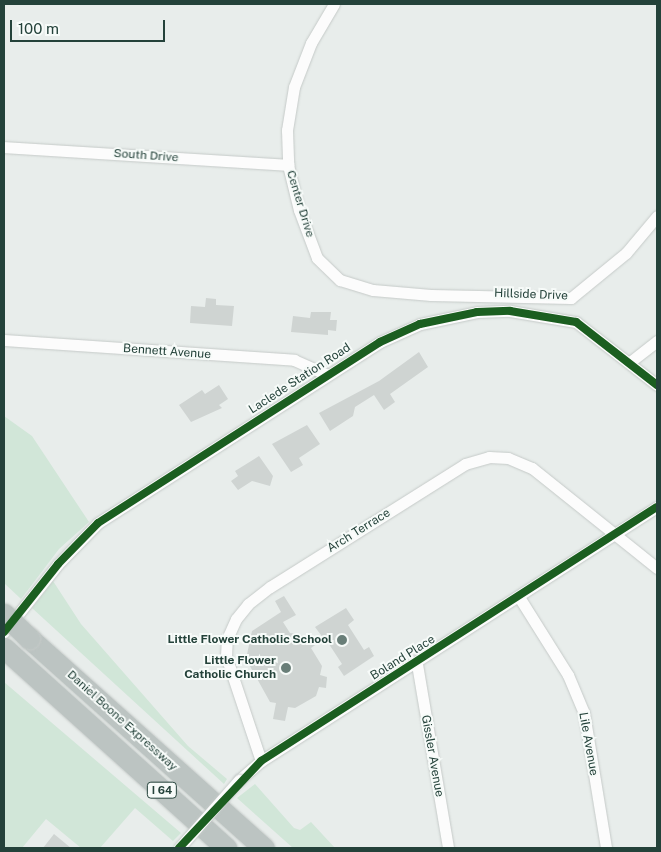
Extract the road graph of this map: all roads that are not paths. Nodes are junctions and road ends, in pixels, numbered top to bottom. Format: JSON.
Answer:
{"nodes":[{"id":1,"x":334,"y":4,"type":"edge"},
{"id":2,"x":4,"y":147,"type":"edge"},
{"id":3,"x":288,"y":165,"type":"junction"},
{"id":4,"x":657,"y":216,"type":"edge"},
{"id":5,"x":431,"y":295,"type":"joint"},
{"id":6,"x":4,"y":340,"type":"edge"},
{"id":7,"x":657,"y":341,"type":"edge"},
{"id":8,"x":630,"y":362,"type":"junction"},
{"id":9,"x":327,"y":375,"type":"junction"},
{"id":10,"x":657,"y":384,"type":"edge"},
{"id":11,"x":657,"y":507,"type":"edge"},
{"id":12,"x":614,"y":535,"type":"junction"},
{"id":13,"x":657,"y":568,"type":"edge"},
{"id":14,"x":519,"y":596,"type":"junction"},
{"id":15,"x":4,"y":614,"type":"edge"},
{"id":16,"x":4,"y":632,"type":"edge"},
{"id":17,"x":9,"y":653,"type":"edge"},
{"id":18,"x":416,"y":664,"type":"junction"},
{"id":19,"x":261,"y":761,"type":"junction"},
{"id":20,"x":179,"y":848,"type":"edge"},
{"id":21,"x":226,"y":848,"type":"edge"},
{"id":22,"x":264,"y":848,"type":"edge"},
{"id":23,"x":448,"y":848,"type":"edge"},
{"id":24,"x":606,"y":848,"type":"edge"}],
"edges":[{"from":1,"to":3,"type":"street","name":"Center Drive"},
{"from":2,"to":3,"type":"street","name":"South Drive"},
{"from":3,"to":5,"type":"street","name":"Center Drive"},
{"from":4,"to":5,"type":"street","name":"Hillside Drive"},
{"from":6,"to":9,"type":"street","name":"Bennett Avenue"},
{"from":7,"to":8,"type":"street"},
{"from":8,"to":9,"type":"street","name":"Laclede Station Road"},
{"from":8,"to":10,"type":"street","name":"Laclede Station Road"},
{"from":9,"to":16,"type":"street","name":"Laclede Station Road"},
{"from":11,"to":12,"type":"street","name":"Boland Place"},
{"from":12,"to":13,"type":"street","name":"Arch Terrace"},
{"from":12,"to":14,"type":"street","name":"Boland Place"},
{"from":12,"to":19,"type":"street","name":"Arch Terrace"},
{"from":14,"to":18,"type":"street","name":"Boland Place"},
{"from":14,"to":24,"type":"street","name":"Lile Avenue"},
{"from":15,"to":22,"type":"highway","name":"Daniel Boone Expressway","number":"I 64","bridge":true},
{"from":17,"to":21,"type":"highway","name":"Daniel Boone Expressway","number":"I 64"},
{"from":18,"to":19,"type":"street","name":"Boland Place"},
{"from":18,"to":23,"type":"street","name":"Gissler Avenue"},
{"from":19,"to":20,"type":"street","name":"Boland Place","bridge":true}]}
